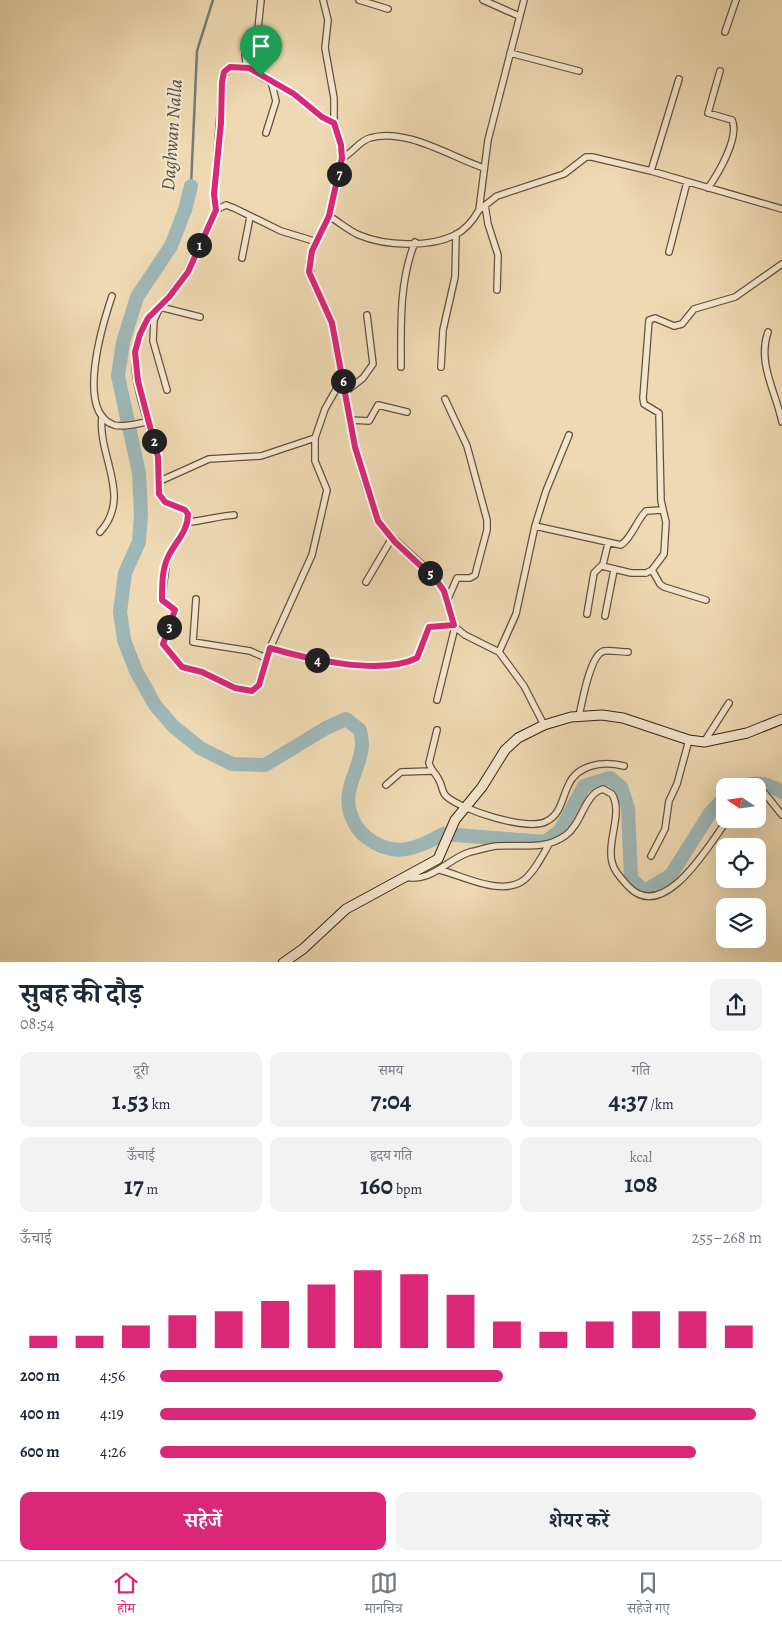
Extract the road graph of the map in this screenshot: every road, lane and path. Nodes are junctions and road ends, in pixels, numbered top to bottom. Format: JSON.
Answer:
{"nodes":[{"id":1,"x":261,"y":0,"type":"edge"},
{"id":2,"x":323,"y":0,"type":"edge"},
{"id":3,"x":358,"y":0,"type":"edge"},
{"id":4,"x":483,"y":0,"type":"edge"},
{"id":5,"x":524,"y":0,"type":"edge"},
{"id":6,"x":736,"y":0,"type":"edge"},
{"id":7,"x":388,"y":9,"type":"dead end"},
{"id":8,"x":519,"y":16,"type":"junction"},
{"id":9,"x":725,"y":32,"type":"dead end"},
{"id":10,"x":510,"y":53,"type":"junction"},
{"id":11,"x":249,"y":68,"type":"junction"},
{"id":12,"x":579,"y":71,"type":"dead end"},
{"id":13,"x":720,"y":71,"type":"dead end"},
{"id":14,"x":679,"y":79,"type":"dead end"},
{"id":15,"x":271,"y":81,"type":"junction"},
{"id":16,"x":334,"y":123,"type":"junction"},
{"id":17,"x":266,"y":133,"type":"dead end"},
{"id":18,"x":342,"y":158,"type":"junction"},
{"id":19,"x":484,"y":168,"type":"junction"},
{"id":20,"x":651,"y":171,"type":"junction"},
{"id":21,"x":687,"y":182,"type":"junction"},
{"id":22,"x":708,"y":188,"type":"junction"},
{"id":23,"x":482,"y":208,"type":"junction"},
{"id":24,"x":782,"y":209,"type":"edge"},
{"id":25,"x":216,"y":210,"type":"junction"},
{"id":26,"x":329,"y":216,"type":"junction"},
{"id":27,"x":250,"y":217,"type":"junction"},
{"id":28,"x":456,"y":234,"type":"junction"},
{"id":29,"x":317,"y":242,"type":"junction"},
{"id":30,"x":415,"y":242,"type":"junction"},
{"id":31,"x":669,"y":252,"type":"dead end"},
{"id":32,"x":242,"y":258,"type":"dead end"},
{"id":33,"x":782,"y":264,"type":"edge"},
{"id":34,"x":497,"y":290,"type":"dead end"},
{"id":35,"x":112,"y":296,"type":"dead end"},
{"id":36,"x":160,"y":307,"type":"junction"},
{"id":37,"x":368,"y":315,"type":"dead end"},
{"id":38,"x":200,"y":317,"type":"dead end"},
{"id":39,"x":768,"y":332,"type":"dead end"},
{"id":40,"x":400,"y":367,"type":"dead end"},
{"id":41,"x":441,"y":367,"type":"dead end"},
{"id":42,"x":342,"y":380,"type":"junction"},
{"id":43,"x":167,"y":390,"type":"dead end"},
{"id":44,"x":345,"y":392,"type":"junction"},
{"id":45,"x":445,"y":399,"type":"dead end"},
{"id":46,"x":407,"y":412,"type":"dead end"},
{"id":47,"x":102,"y":416,"type":"junction"},
{"id":48,"x":351,"y":420,"type":"junction"},
{"id":49,"x":148,"y":422,"type":"junction"},
{"id":50,"x":782,"y":422,"type":"edge"},
{"id":51,"x":569,"y":435,"type":"dead end"},
{"id":52,"x":315,"y":438,"type":"junction"},
{"id":53,"x":160,"y":481,"type":"junction"},
{"id":54,"x":662,"y":510,"type":"junction"},
{"id":55,"x":234,"y":515,"type":"dead end"},
{"id":56,"x":188,"y":522,"type":"junction"},
{"id":57,"x":535,"y":526,"type":"junction"},
{"id":58,"x":100,"y":532,"type":"dead end"},
{"id":59,"x":392,"y":538,"type":"junction"},
{"id":60,"x":608,"y":544,"type":"junction"},
{"id":61,"x":602,"y":566,"type":"junction"},
{"id":62,"x":614,"y":570,"type":"junction"},
{"id":63,"x":652,"y":570,"type":"junction"},
{"id":64,"x":366,"y":582,"type":"dead end"},
{"id":65,"x":196,"y":599,"type":"dead end"},
{"id":66,"x":706,"y":600,"type":"dead end"},
{"id":67,"x":447,"y":601,"type":"junction"},
{"id":68,"x":587,"y":614,"type":"dead end"},
{"id":69,"x":604,"y":616,"type":"dead end"},
{"id":70,"x":454,"y":626,"type":"junction"},
{"id":71,"x":270,"y":648,"type":"junction"},
{"id":72,"x":499,"y":652,"type":"junction"},
{"id":73,"x":628,"y":652,"type":"dead end"},
{"id":74,"x":266,"y":658,"type":"junction"},
{"id":75,"x":437,"y":700,"type":"dead end"},
{"id":76,"x":729,"y":703,"type":"dead end"},
{"id":77,"x":579,"y":716,"type":"junction"},
{"id":78,"x":782,"y":719,"type":"edge"},
{"id":79,"x":544,"y":724,"type":"junction"},
{"id":80,"x":438,"y":730,"type":"dead end"},
{"id":81,"x":689,"y":740,"type":"junction"},
{"id":82,"x":704,"y":742,"type":"junction"},
{"id":83,"x":624,"y":766,"type":"dead end"},
{"id":84,"x":431,"y":771,"type":"junction"},
{"id":85,"x":386,"y":785,"type":"dead end"},
{"id":86,"x":766,"y":795,"type":"edge"},
{"id":87,"x":464,"y":807,"type":"junction"},
{"id":88,"x":782,"y":815,"type":"edge"},
{"id":89,"x":721,"y":828,"type":"edge"},
{"id":90,"x":549,"y":844,"type":"junction"},
{"id":91,"x":651,"y":856,"type":"dead end"},
{"id":92,"x":440,"y":870,"type":"junction"},
{"id":93,"x":403,"y":877,"type":"junction"},
{"id":94,"x":283,"y":962,"type":"edge"}],
"edges":[{"from":1,"to":11,"type":"street"},
{"from":2,"to":16,"type":"street"},
{"from":3,"to":7,"type":"street"},
{"from":4,"to":8,"type":"street"},
{"from":5,"to":8,"type":"street"},
{"from":6,"to":9,"type":"street"},
{"from":8,"to":10,"type":"street"},
{"from":10,"to":12,"type":"street"},
{"from":10,"to":19,"type":"street"},
{"from":11,"to":15,"type":"street"},
{"from":11,"to":25,"type":"street"},
{"from":13,"to":22,"type":"street"},
{"from":14,"to":20,"type":"street"},
{"from":15,"to":16,"type":"street"},
{"from":15,"to":17,"type":"street"},
{"from":16,"to":18,"type":"street"},
{"from":18,"to":19,"type":"street"},
{"from":18,"to":26,"type":"street"},
{"from":19,"to":23,"type":"street"},
{"from":20,"to":21,"type":"street"},
{"from":20,"to":23,"type":"street"},
{"from":21,"to":22,"type":"street"},
{"from":21,"to":31,"type":"street"},
{"from":22,"to":24,"type":"street"},
{"from":23,"to":28,"type":"street"},
{"from":23,"to":34,"type":"street"},
{"from":25,"to":27,"type":"street"},
{"from":25,"to":36,"type":"street"},
{"from":26,"to":29,"type":"street"},
{"from":26,"to":30,"type":"street"},
{"from":27,"to":29,"type":"street"},
{"from":27,"to":32,"type":"street"},
{"from":28,"to":30,"type":"street"},
{"from":28,"to":41,"type":"street"},
{"from":29,"to":42,"type":"street"},
{"from":30,"to":40,"type":"street"},
{"from":33,"to":54,"type":"street"},
{"from":35,"to":47,"type":"street"},
{"from":36,"to":38,"type":"street"},
{"from":36,"to":43,"type":"street"},
{"from":36,"to":49,"type":"street"},
{"from":37,"to":44,"type":"street"},
{"from":39,"to":50,"type":"street"},
{"from":42,"to":44,"type":"street"},
{"from":42,"to":52,"type":"street"},
{"from":44,"to":48,"type":"street"},
{"from":45,"to":67,"type":"street"},
{"from":46,"to":48,"type":"street"},
{"from":47,"to":49,"type":"street"},
{"from":47,"to":58,"type":"street"},
{"from":48,"to":59,"type":"street"},
{"from":49,"to":53,"type":"street"},
{"from":51,"to":57,"type":"street"},
{"from":52,"to":53,"type":"street"},
{"from":52,"to":71,"type":"street"},
{"from":53,"to":56,"type":"street"},
{"from":54,"to":60,"type":"street"},
{"from":54,"to":63,"type":"street"},
{"from":55,"to":56,"type":"street"},
{"from":56,"to":74,"type":"street"},
{"from":57,"to":60,"type":"street"},
{"from":57,"to":72,"type":"street"},
{"from":59,"to":64,"type":"street"},
{"from":59,"to":67,"type":"street"},
{"from":60,"to":61,"type":"street"},
{"from":61,"to":62,"type":"street"},
{"from":61,"to":68,"type":"street"},
{"from":62,"to":63,"type":"street"},
{"from":62,"to":69,"type":"street"},
{"from":63,"to":66,"type":"street"},
{"from":65,"to":74,"type":"street"},
{"from":67,"to":70,"type":"street"},
{"from":70,"to":71,"type":"street"},
{"from":70,"to":72,"type":"street"},
{"from":70,"to":75,"type":"street"},
{"from":71,"to":74,"type":"street"},
{"from":72,"to":79,"type":"street"},
{"from":73,"to":77,"type":"street"},
{"from":76,"to":82,"type":"street"},
{"from":77,"to":79,"type":"main road"},
{"from":77,"to":81,"type":"main road"},
{"from":78,"to":82,"type":"main road"},
{"from":79,"to":87,"type":"main road"},
{"from":80,"to":84,"type":"street"},
{"from":81,"to":82,"type":"main road"},
{"from":81,"to":91,"type":"street"},
{"from":83,"to":87,"type":"street"},
{"from":84,"to":85,"type":"street"},
{"from":84,"to":87,"type":"street"},
{"from":86,"to":88,"type":"street"},
{"from":87,"to":93,"type":"main road"},
{"from":89,"to":90,"type":"street"},
{"from":90,"to":92,"type":"street"},
{"from":90,"to":92,"type":"street"},
{"from":92,"to":93,"type":"street"},
{"from":93,"to":94,"type":"main road"}]}
